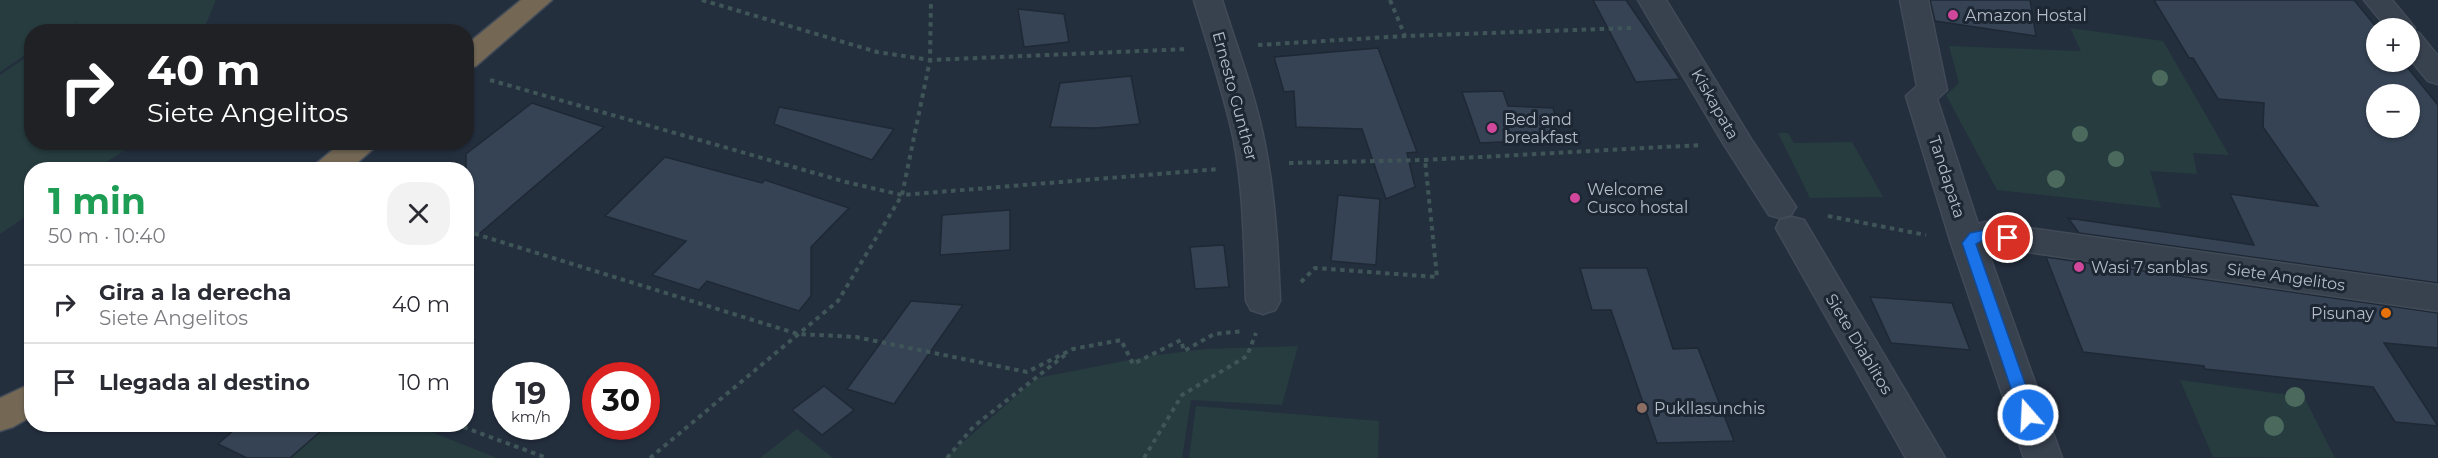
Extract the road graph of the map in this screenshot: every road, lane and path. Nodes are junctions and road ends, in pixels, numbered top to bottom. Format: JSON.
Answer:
{"nodes":[{"id":1,"x":538,"y":0,"type":"edge"},
{"id":2,"x":702,"y":0,"type":"edge"},
{"id":3,"x":931,"y":0,"type":"edge"},
{"id":4,"x":1208,"y":0,"type":"edge"},
{"id":5,"x":1390,"y":0,"type":"edge"},
{"id":6,"x":1652,"y":0,"type":"edge"},
{"id":7,"x":1914,"y":0,"type":"edge"},
{"id":8,"x":2378,"y":0,"type":"edge"},
{"id":9,"x":2393,"y":18,"type":"edge"},
{"id":10,"x":1670,"y":27,"type":"junction"},
{"id":11,"x":1405,"y":36,"type":"junction"},
{"id":12,"x":1222,"y":47,"type":"junction"},
{"id":13,"x":474,"y":53,"type":"edge"},
{"id":14,"x":2420,"y":53,"type":"edge"},
{"id":15,"x":930,"y":60,"type":"junction"},
{"id":16,"x":2438,"y":75,"type":"edge"},
{"id":17,"x":489,"y":80,"type":"dead end"},
{"id":18,"x":1738,"y":143,"type":"junction"},
{"id":19,"x":352,"y":150,"type":"edge"},
{"id":20,"x":1425,"y":160,"type":"junction"},
{"id":21,"x":338,"y":162,"type":"edge"},
{"id":22,"x":1253,"y":163,"type":"junction"},
{"id":23,"x":902,"y":195,"type":"junction"},
{"id":24,"x":1786,"y":218,"type":"junction"},
{"id":25,"x":474,"y":233,"type":"edge"},
{"id":26,"x":1968,"y":243,"type":"junction"},
{"id":27,"x":2438,"y":298,"type":"edge"},
{"id":28,"x":1263,"y":302,"type":"joint"},
{"id":29,"x":798,"y":334,"type":"junction"},
{"id":30,"x":1073,"y":350,"type":"junction"},
{"id":31,"x":24,"y":402,"type":"edge"},
{"id":32,"x":0,"y":416,"type":"edge"},
{"id":33,"x":474,"y":431,"type":"edge"},
{"id":34,"x":547,"y":458,"type":"edge"},
{"id":35,"x":650,"y":458,"type":"edge"},
{"id":36,"x":947,"y":458,"type":"edge"},
{"id":37,"x":1144,"y":458,"type":"edge"},
{"id":38,"x":1926,"y":458,"type":"edge"},
{"id":39,"x":2043,"y":458,"type":"edge"}],
"edges":[{"from":1,"to":13,"type":"highway"},
{"from":2,"to":15,"type":"path"},
{"from":3,"to":15,"type":"path"},
{"from":4,"to":12,"type":"street","name":"Ernesto Gunther"},
{"from":5,"to":11,"type":"path"},
{"from":6,"to":10,"type":"street","name":"Kiskapata"},
{"from":7,"to":26,"type":"street","name":"Tandapata"},
{"from":8,"to":9,"type":"street"},
{"from":10,"to":11,"type":"path"},
{"from":10,"to":18,"type":"street","name":"Kiskapata"},
{"from":11,"to":12,"type":"path"},
{"from":12,"to":15,"type":"path"},
{"from":12,"to":22,"type":"street","name":"Ernesto Gunther"},
{"from":14,"to":16,"type":"street"},
{"from":15,"to":23,"type":"path"},
{"from":17,"to":23,"type":"path"},
{"from":18,"to":20,"type":"path"},
{"from":18,"to":24,"type":"street","name":"Kiskapata"},
{"from":19,"to":21,"type":"highway"},
{"from":20,"to":22,"type":"path"},
{"from":20,"to":28,"type":"path"},
{"from":22,"to":23,"type":"path"},
{"from":22,"to":28,"type":"street","name":"Ernesto Gunther"},
{"from":23,"to":29,"type":"path"},
{"from":24,"to":26,"type":"path"},
{"from":24,"to":38,"type":"street","name":"Siete Diablitos"},
{"from":25,"to":29,"type":"path"},
{"from":26,"to":27,"type":"street","name":"Siete Angelitos"},
{"from":26,"to":39,"type":"street","name":"Tandapata"},
{"from":29,"to":30,"type":"path"},
{"from":29,"to":35,"type":"path"},
{"from":30,"to":36,"type":"path"},
{"from":30,"to":37,"type":"path"},
{"from":31,"to":32,"type":"highway"},
{"from":33,"to":34,"type":"path"}]}
